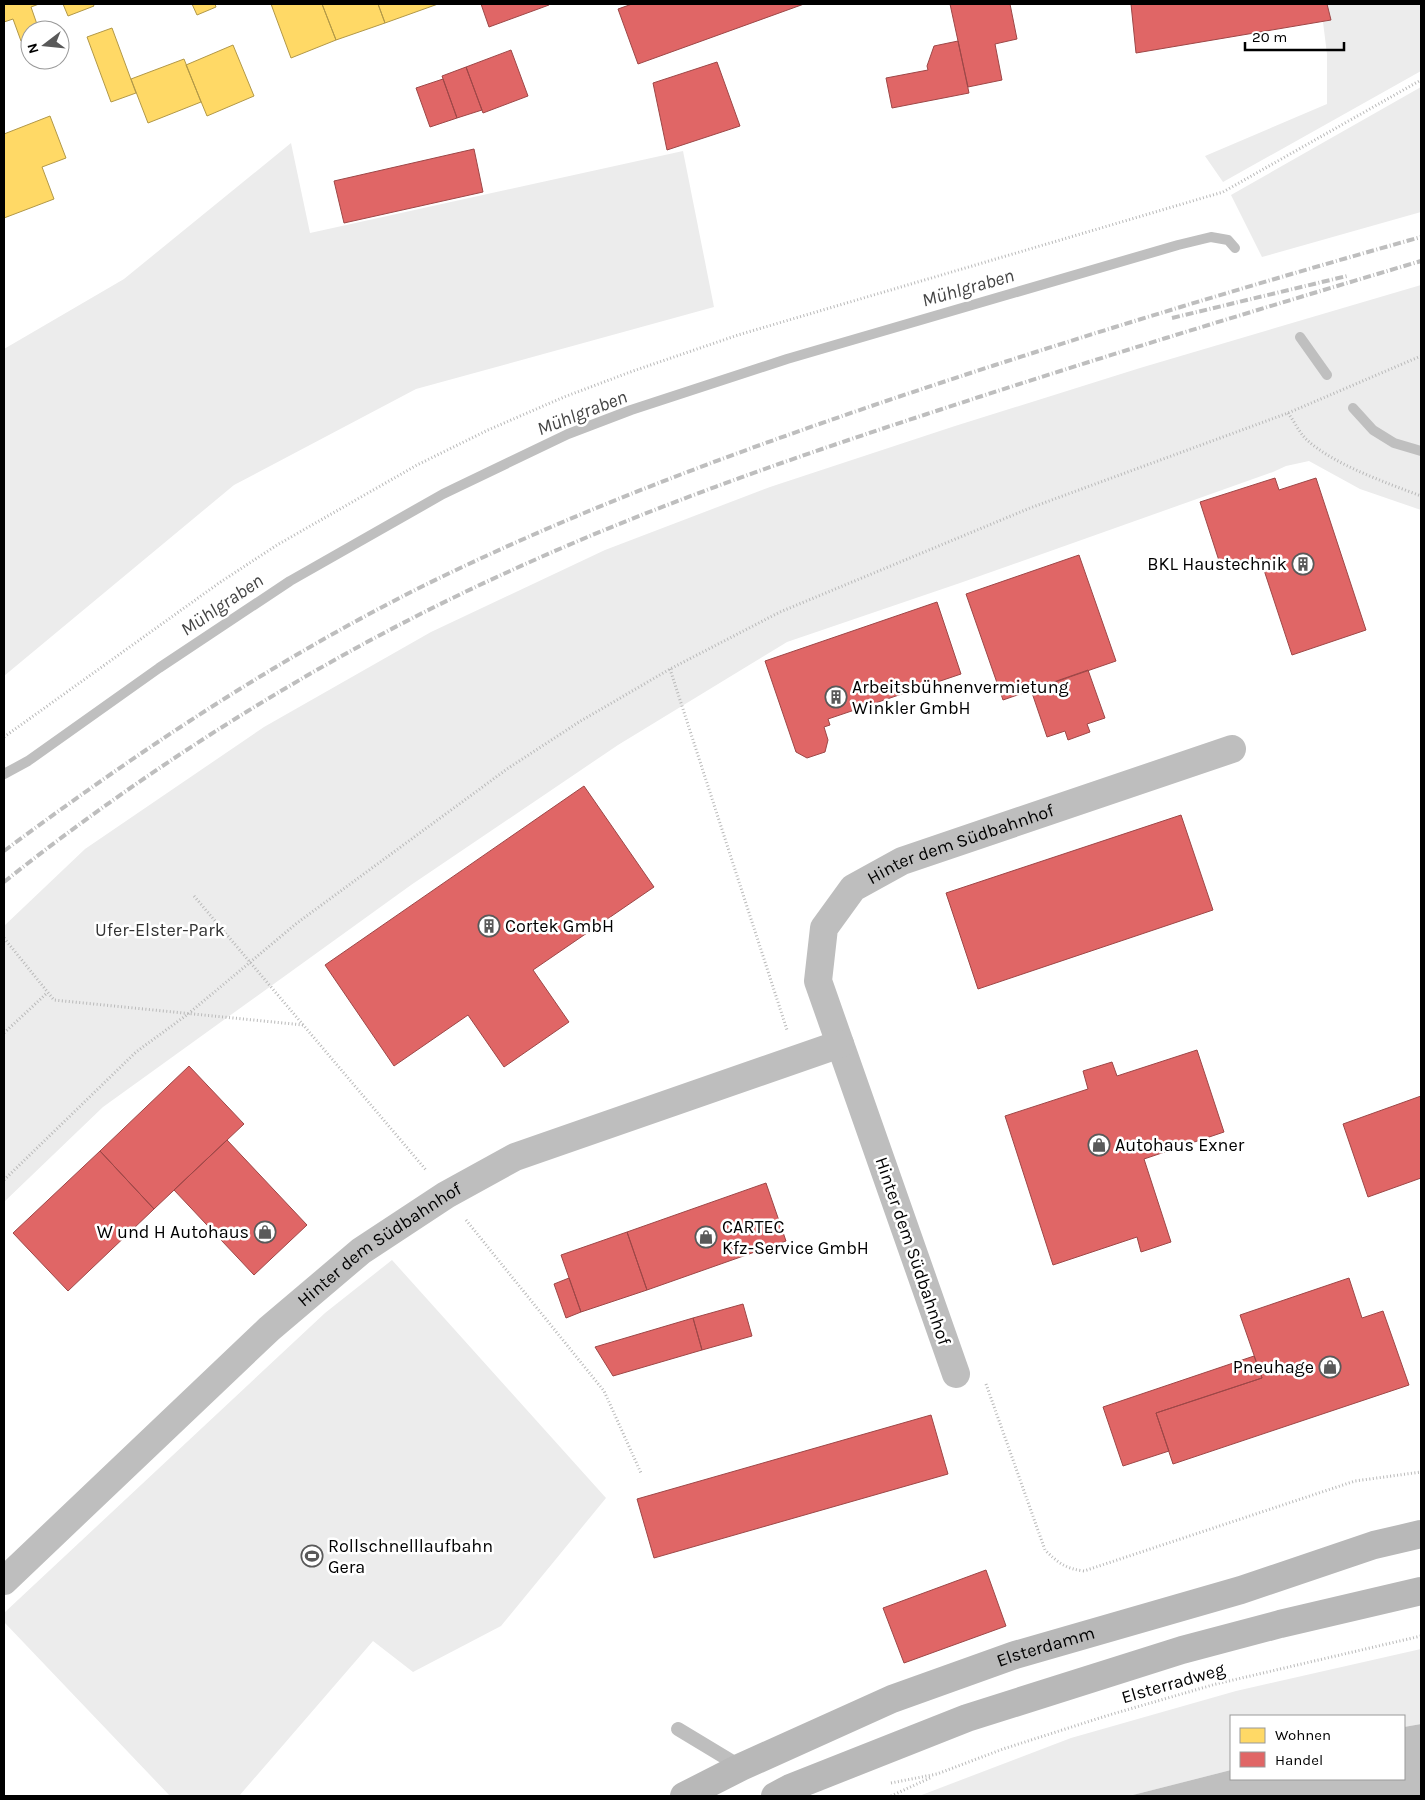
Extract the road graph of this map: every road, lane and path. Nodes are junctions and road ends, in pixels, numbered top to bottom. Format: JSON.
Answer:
{"nodes":[{"id":1,"x":1421,"y":80,"type":"edge"},
{"id":2,"x":1421,"y":356,"type":"edge"},
{"id":3,"x":1288,"y":413,"type":"junction"},
{"id":4,"x":1421,"y":496,"type":"edge"},
{"id":5,"x":670,"y":669,"type":"junction"},
{"id":6,"x":4,"y":737,"type":"edge"},
{"id":7,"x":1232,"y":749,"type":"dead end"},
{"id":8,"x":194,"y":896,"type":"dead end"},
{"id":9,"x":4,"y":938,"type":"edge"},
{"id":10,"x":251,"y":962,"type":"junction"},
{"id":11,"x":47,"y":993,"type":"junction"},
{"id":12,"x":188,"y":1014,"type":"junction"},
{"id":13,"x":304,"y":1025,"type":"junction"},
{"id":14,"x":4,"y":1033,"type":"edge"},
{"id":15,"x":840,"y":1044,"type":"junction"},
{"id":16,"x":796,"y":1060,"type":"junction"},
{"id":17,"x":4,"y":1180,"type":"edge"},
{"id":18,"x":446,"y":1195,"type":"junction"},
{"id":19,"x":956,"y":1374,"type":"dead end"},
{"id":20,"x":985,"y":1380,"type":"dead end"},
{"id":21,"x":1421,"y":1472,"type":"edge"},
{"id":22,"x":641,"y":1473,"type":"dead end"},
{"id":23,"x":1421,"y":1534,"type":"edge"},
{"id":24,"x":4,"y":1581,"type":"edge"},
{"id":25,"x":1421,"y":1591,"type":"edge"},
{"id":26,"x":1421,"y":1636,"type":"edge"},
{"id":27,"x":678,"y":1729,"type":"dead end"},
{"id":28,"x":741,"y":1767,"type":"junction"},
{"id":29,"x":684,"y":1796,"type":"edge"},
{"id":30,"x":776,"y":1796,"type":"edge"},
{"id":31,"x":892,"y":1796,"type":"edge"}],
"edges":[{"from":1,"to":6,"type":"path"},
{"from":2,"to":3,"type":"path"},
{"from":3,"to":4,"type":"path"},
{"from":3,"to":5,"type":"path"},
{"from":5,"to":10,"type":"path"},
{"from":5,"to":16,"type":"path"},
{"from":7,"to":15,"type":"street","name":"Hinter dem Südbahnhof"},
{"from":8,"to":10,"type":"path"},
{"from":9,"to":11,"type":"path"},
{"from":10,"to":12,"type":"path"},
{"from":10,"to":13,"type":"path"},
{"from":11,"to":12,"type":"path"},
{"from":11,"to":14,"type":"path"},
{"from":12,"to":13,"type":"path"},
{"from":12,"to":17,"type":"path"},
{"from":13,"to":18,"type":"path"},
{"from":15,"to":16,"type":"street","name":"Hinter dem Südbahnhof"},
{"from":15,"to":19,"type":"street","name":"Hinter dem Südbahnhof"},
{"from":16,"to":18,"type":"street","name":"Hinter dem Südbahnhof"},
{"from":18,"to":22,"type":"path"},
{"from":18,"to":24,"type":"street","name":"Hinter dem Südbahnhof"},
{"from":20,"to":21,"type":"path"},
{"from":23,"to":28,"type":"main road","name":"Elsterdamm"},
{"from":25,"to":30,"type":"main road"},
{"from":26,"to":31,"type":"path","name":"Elsterradweg"},
{"from":27,"to":28,"type":"lane"},
{"from":28,"to":29,"type":"main road","name":"Elsterdamm"}]}
